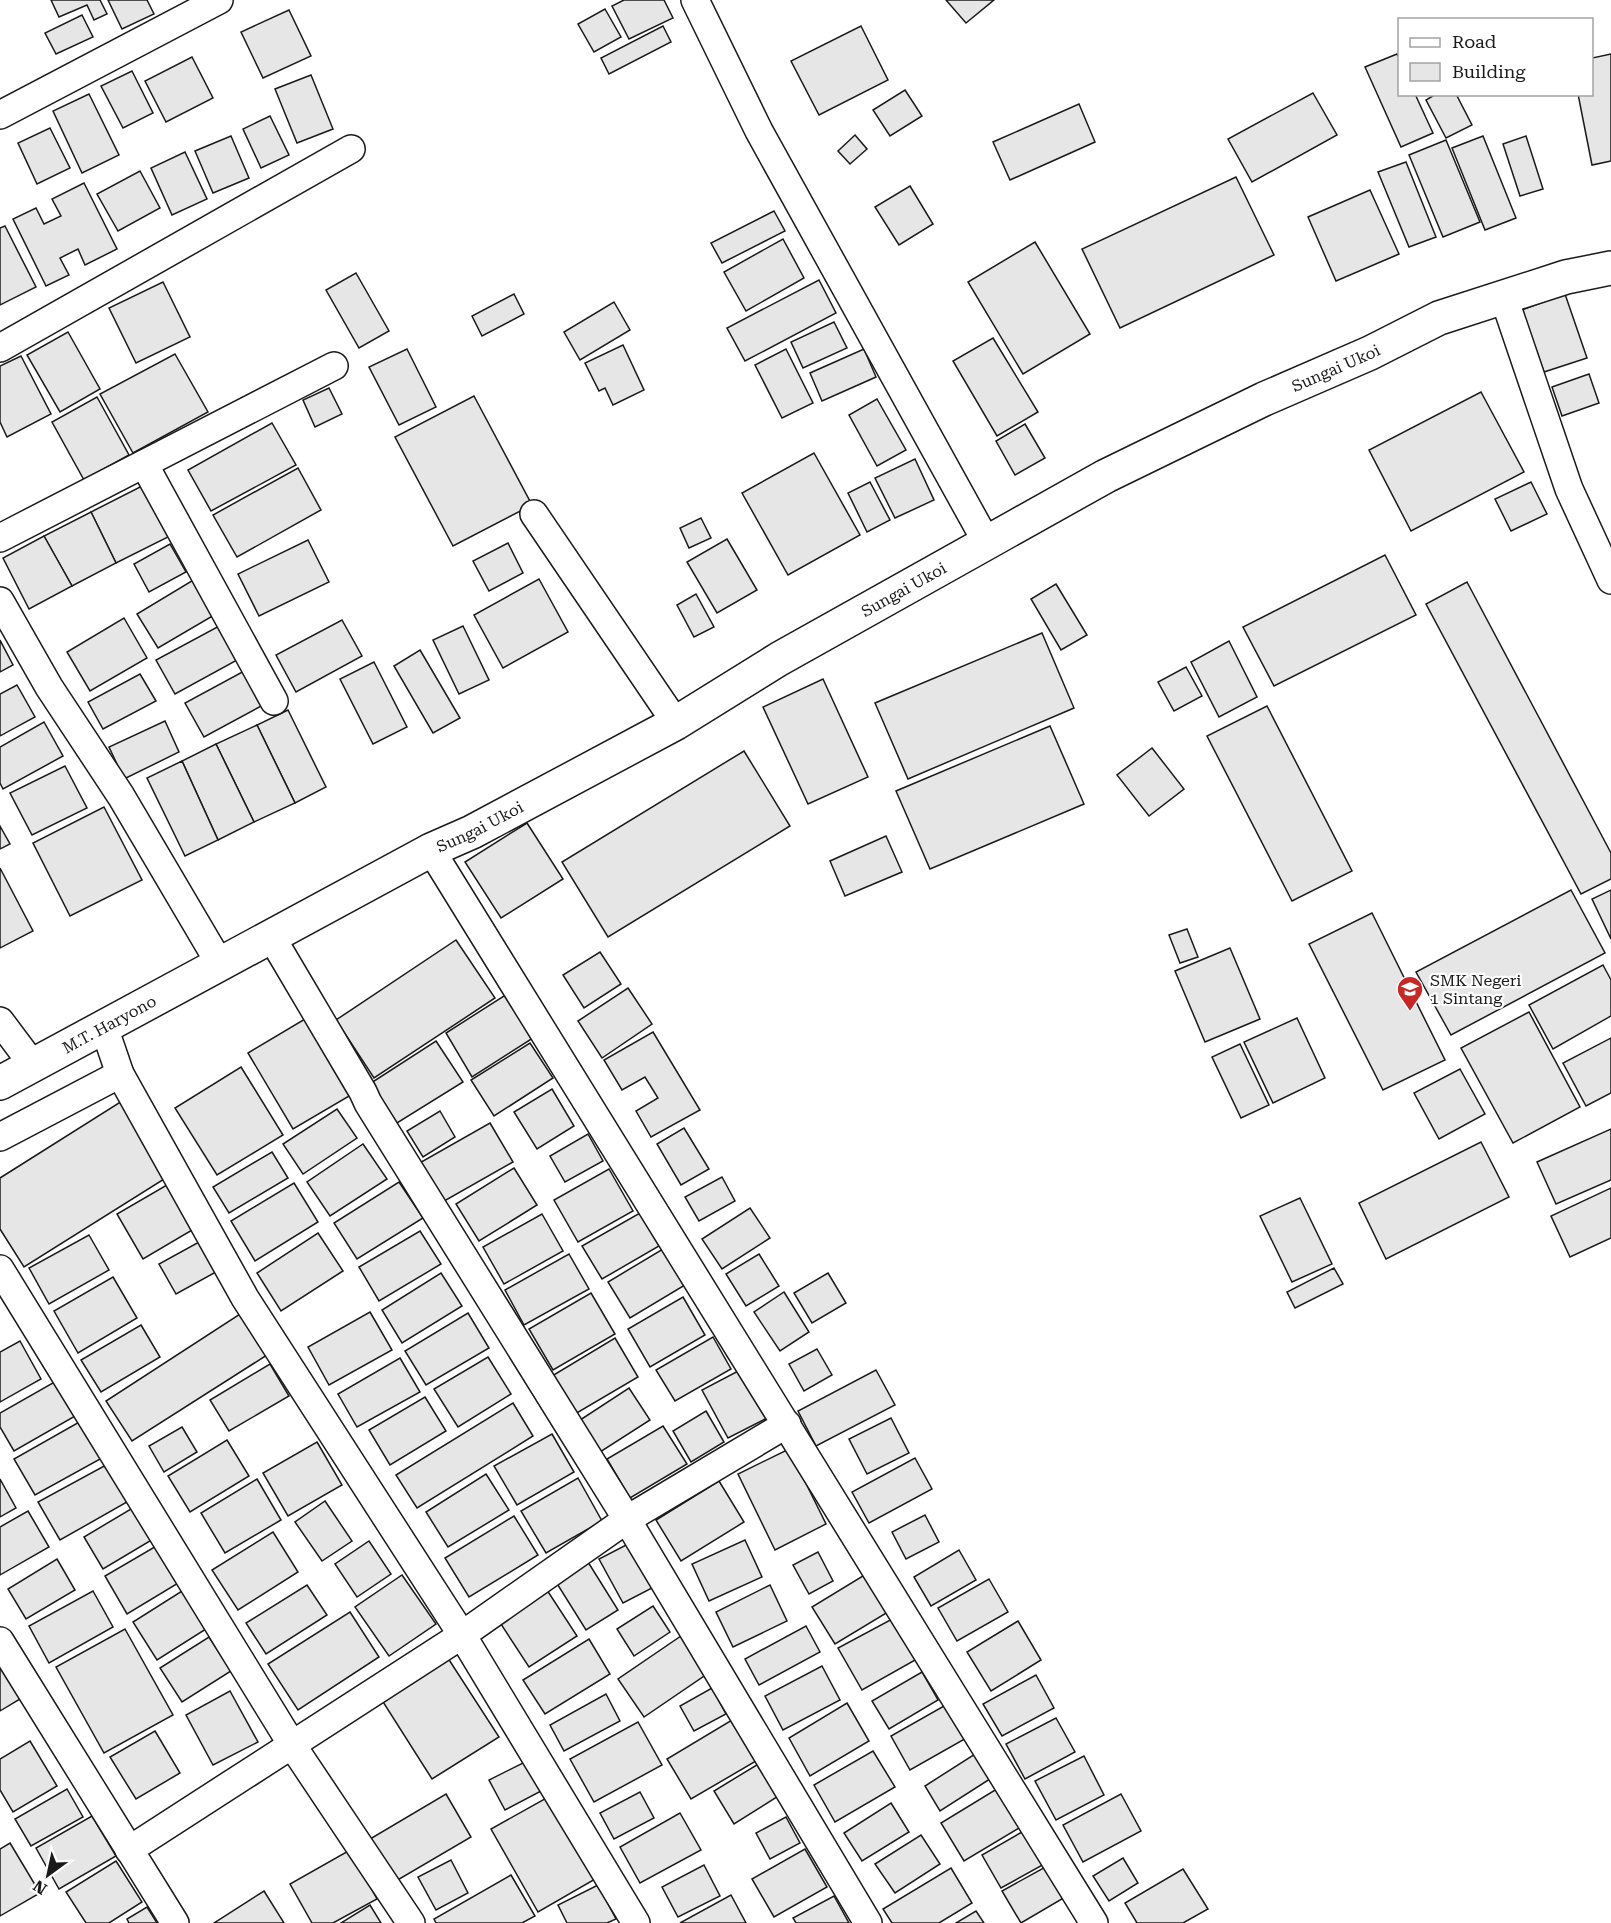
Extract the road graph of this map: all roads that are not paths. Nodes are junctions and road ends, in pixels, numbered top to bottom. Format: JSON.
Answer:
{"nodes":[{"id":1,"x":219,"y":0,"type":"edge"},
{"id":2,"x":695,"y":0,"type":"edge"},
{"id":3,"x":0,"y":115,"type":"edge"},
{"id":4,"x":351,"y":149,"type":"dead end"},
{"id":5,"x":1611,"y":268,"type":"edge"},
{"id":6,"x":1504,"y":298,"type":"junction"},
{"id":7,"x":0,"y":348,"type":"edge"},
{"id":8,"x":334,"y":366,"type":"dead end"},
{"id":9,"x":144,"y":464,"type":"junction"},
{"id":10,"x":534,"y":514,"type":"dead end"},
{"id":11,"x":0,"y":538,"type":"edge"},
{"id":12,"x":987,"y":543,"type":"junction"},
{"id":13,"x":1611,"y":580,"type":"edge"},
{"id":14,"x":0,"y":601,"type":"edge"},
{"id":15,"x":274,"y":701,"type":"dead end"},
{"id":16,"x":676,"y":723,"type":"junction"},
{"id":17,"x":431,"y":850,"type":"junction"},
{"id":18,"x":272,"y":938,"type":"junction"},
{"id":19,"x":220,"y":964,"type":"junction"},
{"id":20,"x":0,"y":1021,"type":"edge"},
{"id":21,"x":104,"y":1027,"type":"junction"},
{"id":22,"x":33,"y":1065,"type":"junction"},
{"id":23,"x":120,"y":1074,"type":"junction"},
{"id":24,"x":0,"y":1083,"type":"edge"},
{"id":25,"x":0,"y":1137,"type":"edge"},
{"id":26,"x":0,"y":1269,"type":"edge"},
{"id":27,"x":786,"y":1424,"type":"junction"},
{"id":28,"x":626,"y":1520,"type":"junction"},
{"id":29,"x":462,"y":1635,"type":"junction"},
{"id":30,"x":0,"y":1641,"type":"edge"},
{"id":31,"x":292,"y":1744,"type":"junction"},
{"id":32,"x":129,"y":1850,"type":"junction"},
{"id":33,"x":1090,"y":1922,"type":"edge"},
{"id":34,"x":176,"y":1923,"type":"edge"},
{"id":35,"x":411,"y":1923,"type":"edge"},
{"id":36,"x":636,"y":1923,"type":"edge"},
{"id":37,"x":868,"y":1923,"type":"edge"}],
"edges":[{"from":1,"to":3,"type":"street"},
{"from":2,"to":12,"type":"street"},
{"from":4,"to":7,"type":"street"},
{"from":5,"to":6,"type":"highway","name":"Sungai Ukoi"},
{"from":6,"to":12,"type":"highway","name":"Sungai Ukoi"},
{"from":6,"to":13,"type":"street"},
{"from":8,"to":9,"type":"street"},
{"from":9,"to":11,"type":"street"},
{"from":9,"to":15,"type":"street"},
{"from":10,"to":16,"type":"street"},
{"from":12,"to":16,"type":"highway","name":"Sungai Ukoi"},
{"from":14,"to":19,"type":"street"},
{"from":16,"to":17,"type":"highway","name":"Sungai Ukoi"},
{"from":17,"to":18,"type":"highway","name":"Sungai Ukoi"},
{"from":17,"to":27,"type":"street"},
{"from":18,"to":19,"type":"highway","name":"Sungai Ukoi"},
{"from":18,"to":28,"type":"street"},
{"from":19,"to":21,"type":"highway","name":"M.T. Haryono"},
{"from":20,"to":22,"type":"street"},
{"from":21,"to":22,"type":"highway","name":"M.T. Haryono"},
{"from":21,"to":23,"type":"street"},
{"from":22,"to":24,"type":"highway","name":"M.T. Haryono"},
{"from":23,"to":25,"type":"street"},
{"from":23,"to":29,"type":"street"},
{"from":26,"to":31,"type":"street"},
{"from":27,"to":28,"type":"street"},
{"from":27,"to":33,"type":"street"},
{"from":28,"to":29,"type":"street"},
{"from":28,"to":37,"type":"street"},
{"from":29,"to":31,"type":"street"},
{"from":29,"to":36,"type":"street"},
{"from":30,"to":32,"type":"street"},
{"from":31,"to":32,"type":"street"},
{"from":31,"to":35,"type":"street"},
{"from":32,"to":34,"type":"street"}]}
